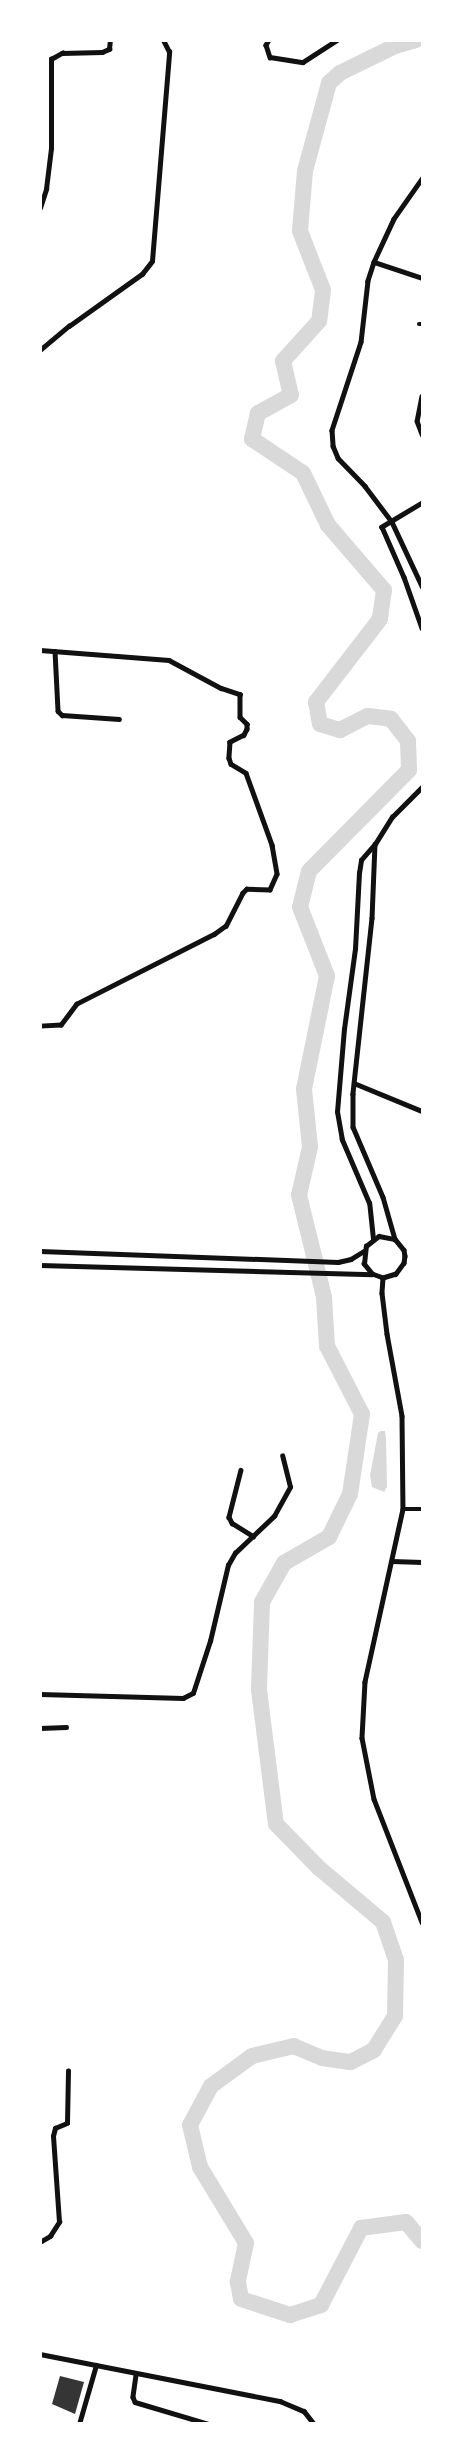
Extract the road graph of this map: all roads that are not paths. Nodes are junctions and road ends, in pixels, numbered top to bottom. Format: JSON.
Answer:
{"nodes":[{"id":1,"x":110,"y":40,"type":"edge"},
{"id":2,"x":163,"y":40,"type":"edge"},
{"id":3,"x":269,"y":40,"type":"edge"},
{"id":4,"x":338,"y":40,"type":"edge"},
{"id":5,"x":423,"y":179,"type":"edge"},
{"id":6,"x":40,"y":208,"type":"edge"},
{"id":7,"x":374,"y":262,"type":"junction"},
{"id":8,"x":423,"y":278,"type":"edge"},
{"id":9,"x":40,"y":350,"type":"edge"},
{"id":10,"x":423,"y":396,"type":"edge"},
{"id":11,"x":420,"y":418,"type":"edge"},
{"id":12,"x":423,"y":434,"type":"edge"},
{"id":13,"x":423,"y":503,"type":"edge"},
{"id":14,"x":392,"y":522,"type":"junction"},
{"id":15,"x":423,"y":586,"type":"edge"},
{"id":16,"x":423,"y":628,"type":"edge"},
{"id":17,"x":40,"y":650,"type":"edge"},
{"id":18,"x":55,"y":651,"type":"junction"},
{"id":19,"x":118,"y":719,"type":"dead end"},
{"id":20,"x":423,"y":787,"type":"edge"},
{"id":21,"x":375,"y":844,"type":"junction"},
{"id":22,"x":372,"y":918,"type":"junction"},
{"id":23,"x":357,"y":919,"type":"junction"},
{"id":24,"x":40,"y":1026,"type":"edge"},
{"id":25,"x":354,"y":1083,"type":"junction"},
{"id":26,"x":423,"y":1111,"type":"edge"},
{"id":27,"x":373,"y":1239,"type":"junction"},
{"id":28,"x":395,"y":1239,"type":"junction"},
{"id":29,"x":40,"y":1251,"type":"edge"},
{"id":30,"x":364,"y":1251,"type":"junction"},
{"id":31,"x":40,"y":1265,"type":"edge"},
{"id":32,"x":372,"y":1274,"type":"junction"},
{"id":33,"x":383,"y":1278,"type":"junction"},
{"id":34,"x":282,"y":1456,"type":"dead end"},
{"id":35,"x":241,"y":1470,"type":"dead end"},
{"id":36,"x":403,"y":1509,"type":"junction"},
{"id":37,"x":423,"y":1509,"type":"edge"},
{"id":38,"x":253,"y":1536,"type":"junction"},
{"id":39,"x":392,"y":1560,"type":"junction"},
{"id":40,"x":423,"y":1562,"type":"edge"},
{"id":41,"x":40,"y":1694,"type":"edge"},
{"id":42,"x":66,"y":1727,"type":"dead end"},
{"id":43,"x":40,"y":1728,"type":"edge"},
{"id":44,"x":423,"y":1922,"type":"edge"},
{"id":45,"x":68,"y":2071,"type":"dead end"},
{"id":46,"x":40,"y":2242,"type":"edge"},
{"id":47,"x":40,"y":2354,"type":"edge"},
{"id":48,"x":96,"y":2366,"type":"junction"},
{"id":49,"x":135,"y":2375,"type":"junction"},
{"id":50,"x":79,"y":2424,"type":"edge"},
{"id":51,"x":209,"y":2424,"type":"edge"},
{"id":52,"x":314,"y":2424,"type":"edge"}],
"edges":[{"from":1,"to":6,"type":"street"},
{"from":2,"to":9,"type":"street"},
{"from":3,"to":4,"type":"street"},
{"from":5,"to":7,"type":"street"},
{"from":7,"to":8,"type":"street"},
{"from":7,"to":14,"type":"street"},
{"from":10,"to":11,"type":"street"},
{"from":11,"to":12,"type":"street"},
{"from":13,"to":14,"type":"street"},
{"from":14,"to":15,"type":"street"},
{"from":14,"to":16,"type":"street"},
{"from":17,"to":18,"type":"street"},
{"from":18,"to":19,"type":"street"},
{"from":18,"to":24,"type":"street"},
{"from":20,"to":21,"type":"street"},
{"from":21,"to":22,"type":"street"},
{"from":21,"to":23,"type":"street"},
{"from":22,"to":23,"type":"street"},
{"from":22,"to":25,"type":"street"},
{"from":23,"to":27,"type":"street"},
{"from":25,"to":26,"type":"street"},
{"from":25,"to":28,"type":"street"},
{"from":27,"to":28,"type":"street"},
{"from":27,"to":30,"type":"street"},
{"from":28,"to":33,"type":"street"},
{"from":29,"to":30,"type":"street"},
{"from":30,"to":32,"type":"street"},
{"from":31,"to":32,"type":"street"},
{"from":32,"to":33,"type":"street"},
{"from":33,"to":36,"type":"street"},
{"from":34,"to":38,"type":"street"},
{"from":35,"to":38,"type":"street"},
{"from":36,"to":37,"type":"street"},
{"from":36,"to":39,"type":"street"},
{"from":38,"to":41,"type":"street"},
{"from":39,"to":40,"type":"street"},
{"from":39,"to":44,"type":"street"},
{"from":42,"to":43,"type":"street"},
{"from":45,"to":46,"type":"street"},
{"from":47,"to":48,"type":"street"},
{"from":48,"to":49,"type":"street"},
{"from":48,"to":50,"type":"street"},
{"from":49,"to":51,"type":"street"},
{"from":49,"to":52,"type":"street"}]}
